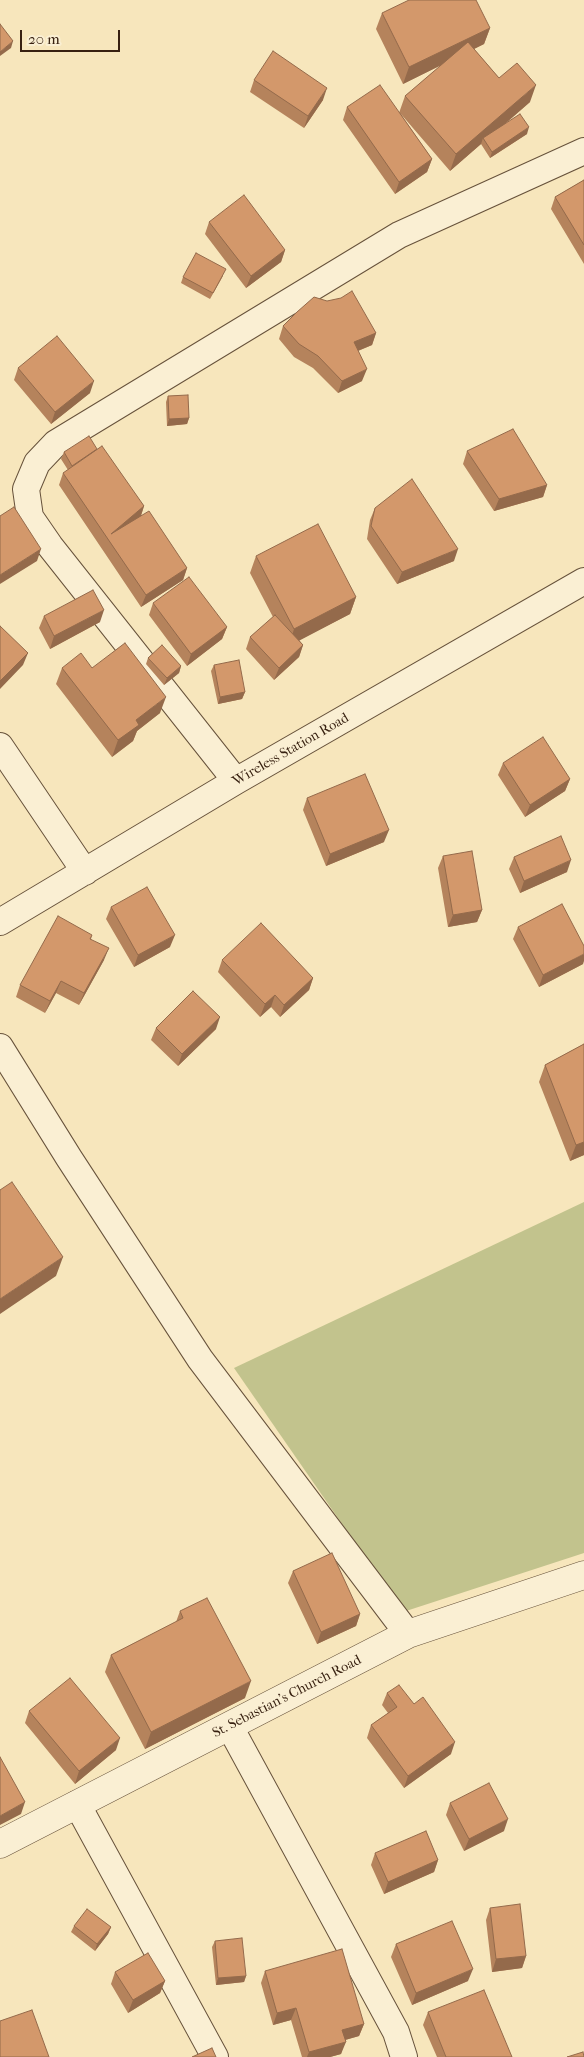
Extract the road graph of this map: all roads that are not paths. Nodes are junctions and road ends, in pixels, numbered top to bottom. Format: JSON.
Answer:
{"nodes":[{"id":1,"x":584,"y":151,"type":"edge"},
{"id":2,"x":584,"y":581,"type":"edge"},
{"id":3,"x":0,"y":746,"type":"edge"},
{"id":4,"x":236,"y":781,"type":"junction"},
{"id":5,"x":84,"y":872,"type":"junction"},
{"id":6,"x":0,"y":922,"type":"edge"},
{"id":7,"x":0,"y":1047,"type":"edge"},
{"id":8,"x":584,"y":1575,"type":"edge"},
{"id":9,"x":408,"y":1634,"type":"junction"},
{"id":10,"x":230,"y":1727,"type":"junction"},
{"id":11,"x":77,"y":1804,"type":"junction"},
{"id":12,"x":0,"y":1844,"type":"edge"},
{"id":13,"x":215,"y":2057,"type":"edge"},
{"id":14,"x":404,"y":2057,"type":"edge"}],
"edges":[{"from":1,"to":4,"type":"street"},
{"from":2,"to":4,"type":"street","name":"Wireless Station Road"},
{"from":3,"to":5,"type":"street"},
{"from":4,"to":5,"type":"street","name":"Wireless Station Road"},
{"from":5,"to":6,"type":"street","name":"Wireless Station Road"},
{"from":7,"to":9,"type":"street"},
{"from":8,"to":9,"type":"street","name":"St. Sebastian's Church Road"},
{"from":9,"to":10,"type":"street","name":"St. Sebastian's Church Road"},
{"from":10,"to":11,"type":"street","name":"St. Sebastian's Church Road"},
{"from":10,"to":14,"type":"street"},
{"from":11,"to":12,"type":"street","name":"St. Sebastian's Church Road"},
{"from":11,"to":13,"type":"street"}]}
